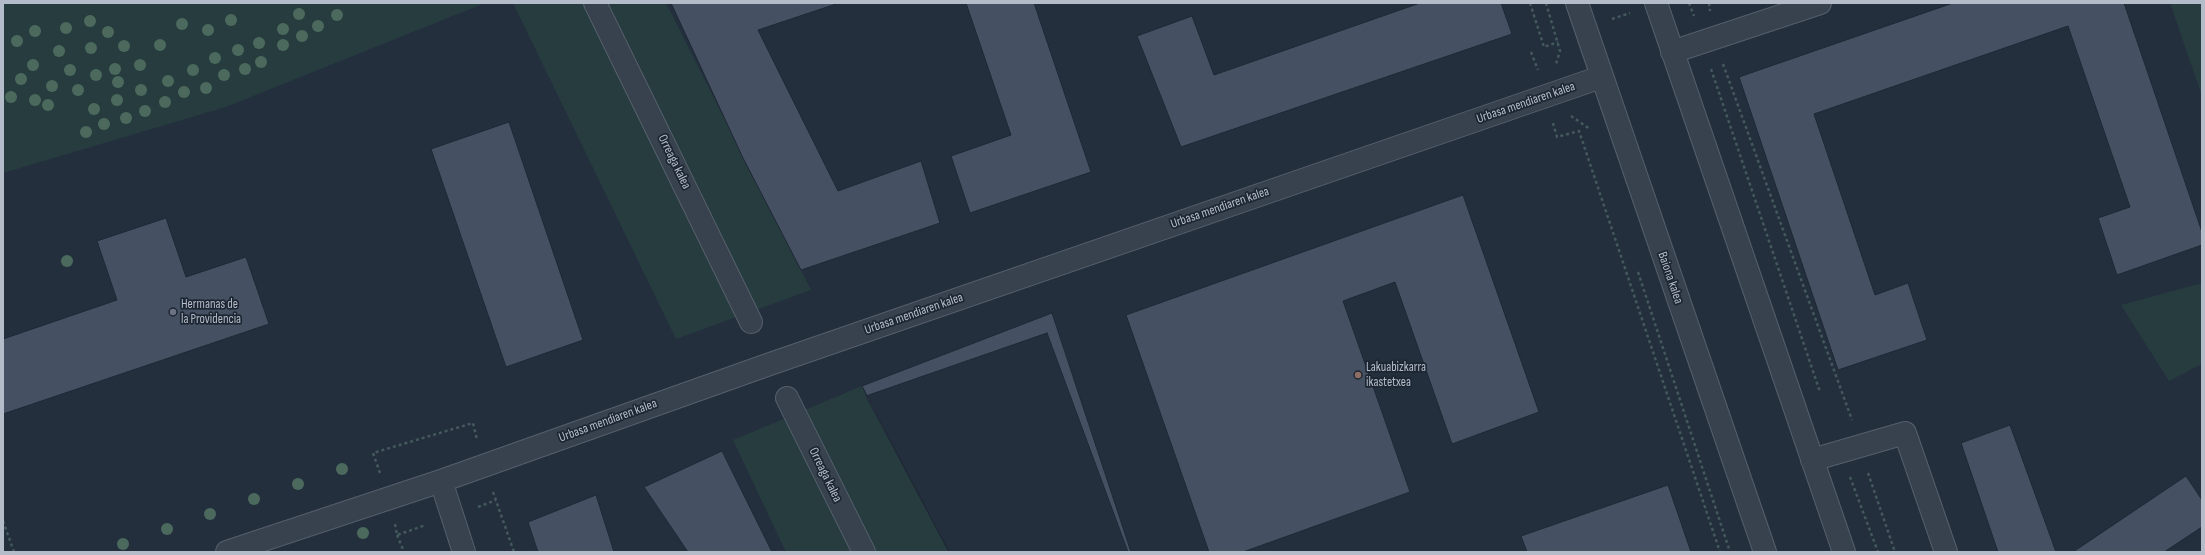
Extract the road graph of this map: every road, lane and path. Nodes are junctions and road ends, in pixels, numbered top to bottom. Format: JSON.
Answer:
{"nodes":[{"id":1,"x":595,"y":3,"type":"edge"},
{"id":2,"x":1546,"y":3,"type":"edge"},
{"id":3,"x":1577,"y":3,"type":"edge"},
{"id":4,"x":1656,"y":3,"type":"edge"},
{"id":5,"x":1689,"y":3,"type":"edge"},
{"id":6,"x":1709,"y":3,"type":"edge"},
{"id":7,"x":1820,"y":3,"type":"edge"},
{"id":8,"x":1708,"y":41,"type":"junction"},
{"id":9,"x":1531,"y":52,"type":"dead end"},
{"id":10,"x":1672,"y":52,"type":"junction"},
{"id":11,"x":1601,"y":77,"type":"junction"},
{"id":12,"x":1552,"y":94,"type":"junction"},
{"id":13,"x":1591,"y":129,"type":"dead end"},
{"id":14,"x":1636,"y":265,"type":"dead end"},
{"id":15,"x":751,"y":322,"type":"dead end"},
{"id":16,"x":787,"y":398,"type":"dead end"},
{"id":17,"x":1823,"y":399,"type":"dead end"},
{"id":18,"x":1850,"y":448,"type":"junction"},
{"id":19,"x":1812,"y":460,"type":"junction"},
{"id":20,"x":441,"y":481,"type":"junction"},
{"id":21,"x":496,"y":500,"type":"dead end"},
{"id":22,"x":3,"y":521,"type":"edge"},
{"id":23,"x":397,"y":535,"type":"dead end"},
{"id":24,"x":14,"y":552,"type":"edge"},
{"id":25,"x":227,"y":552,"type":"edge"},
{"id":26,"x":404,"y":552,"type":"edge"},
{"id":27,"x":464,"y":552,"type":"edge"},
{"id":28,"x":514,"y":552,"type":"edge"},
{"id":29,"x":864,"y":552,"type":"edge"},
{"id":30,"x":1720,"y":552,"type":"edge"},
{"id":31,"x":1730,"y":552,"type":"edge"},
{"id":32,"x":1766,"y":552,"type":"edge"},
{"id":33,"x":1844,"y":552,"type":"edge"},
{"id":34,"x":1878,"y":552,"type":"edge"},
{"id":35,"x":1895,"y":552,"type":"edge"},
{"id":36,"x":1946,"y":552,"type":"edge"}],
"edges":[{"from":1,"to":15,"type":"street","name":"Orreaga kalea"},
{"from":2,"to":12,"type":"path"},
{"from":3,"to":11,"type":"street","name":"Baiona kalea"},
{"from":4,"to":10,"type":"street"},
{"from":5,"to":8,"type":"path"},
{"from":6,"to":8,"type":"path"},
{"from":7,"to":8,"type":"street"},
{"from":8,"to":10,"type":"street"},
{"from":8,"to":17,"type":"path"},
{"from":8,"to":18,"type":"path"},
{"from":9,"to":12,"type":"path"},
{"from":10,"to":19,"type":"street"},
{"from":11,"to":12,"type":"street","name":"Urbasa mendiaren kalea"},
{"from":11,"to":32,"type":"street","name":"Baiona kalea"},
{"from":12,"to":13,"type":"path"},
{"from":12,"to":20,"type":"street","name":"Urbasa mendiaren kalea"},
{"from":12,"to":30,"type":"path"},
{"from":14,"to":31,"type":"path"},
{"from":16,"to":29,"type":"street","name":"Orreaga kalea"},
{"from":18,"to":19,"type":"street"},
{"from":18,"to":34,"type":"path"},
{"from":18,"to":35,"type":"path"},
{"from":18,"to":36,"type":"street"},
{"from":19,"to":33,"type":"street"},
{"from":20,"to":25,"type":"street","name":"Urbasa mendiaren kalea"},
{"from":20,"to":27,"type":"street"},
{"from":21,"to":28,"type":"path"},
{"from":22,"to":24,"type":"path"},
{"from":23,"to":26,"type":"path"}]}
